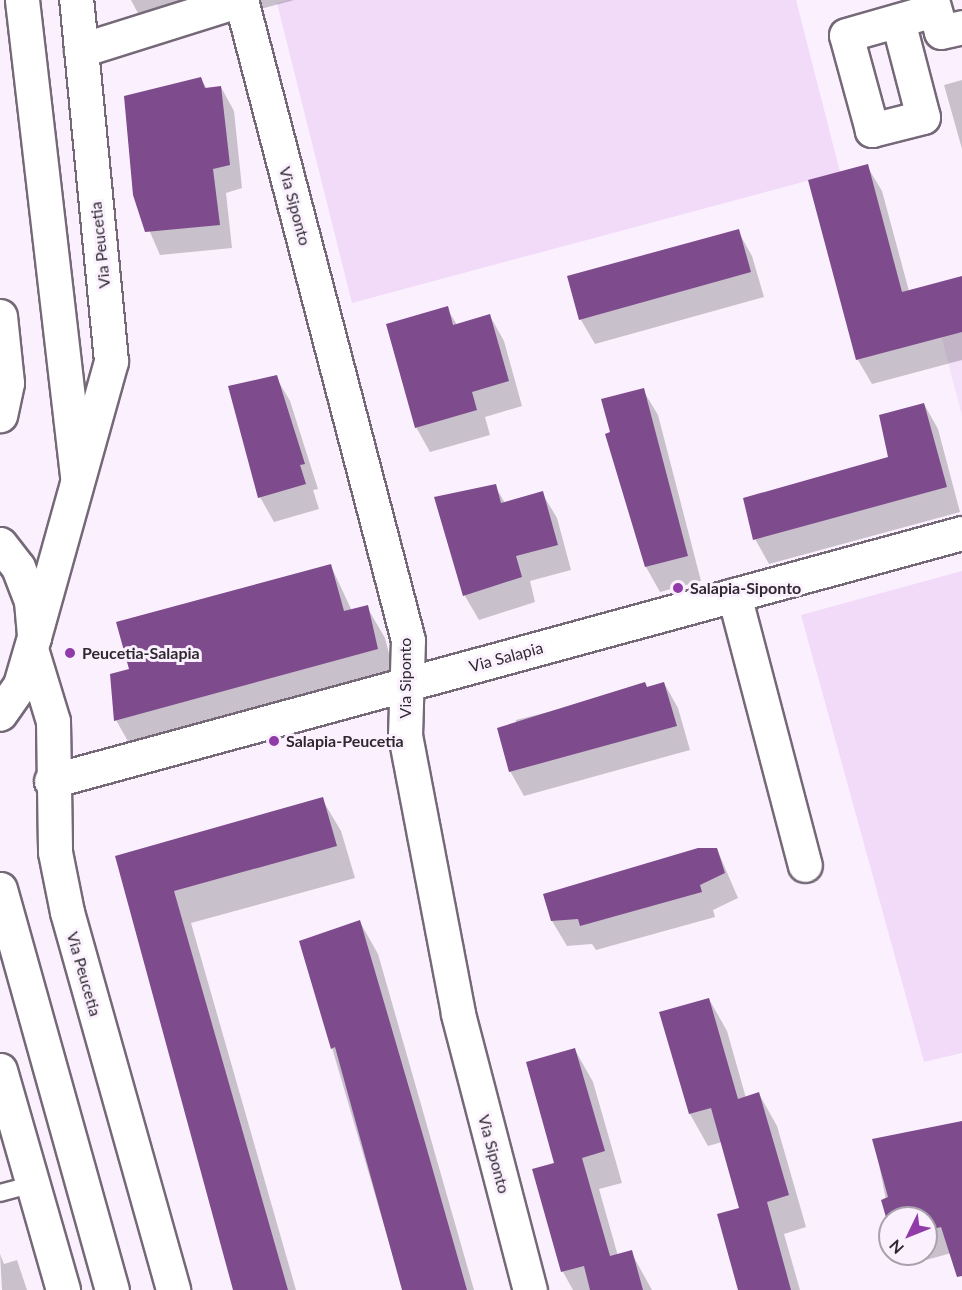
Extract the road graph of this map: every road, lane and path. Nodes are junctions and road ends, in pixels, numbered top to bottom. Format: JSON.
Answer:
{"nodes":[{"id":1,"x":22,"y":0,"type":"edge"},
{"id":2,"x":76,"y":0,"type":"edge"},
{"id":3,"x":241,"y":0,"type":"edge"},
{"id":4,"x":933,"y":5,"type":"edge"},
{"id":5,"x":898,"y":21,"type":"dead end"},
{"id":6,"x":962,"y":27,"type":"edge"},
{"id":7,"x":81,"y":50,"type":"junction"},
{"id":8,"x":0,"y":316,"type":"edge"},
{"id":9,"x":0,"y":415,"type":"edge"},
{"id":10,"x":78,"y":487,"type":"junction"},
{"id":11,"x":962,"y":533,"type":"edge"},
{"id":12,"x":0,"y":544,"type":"edge"},
{"id":13,"x":734,"y":595,"type":"junction"},
{"id":14,"x":33,"y":644,"type":"junction"},
{"id":15,"x":406,"y":685,"type":"junction"},
{"id":16,"x":0,"y":714,"type":"edge"},
{"id":17,"x":51,"y":781,"type":"junction"},
{"id":18,"x":805,"y":866,"type":"dead end"},
{"id":19,"x":0,"y":889,"type":"edge"},
{"id":20,"x":0,"y":1070,"type":"edge"},
{"id":21,"x":33,"y":1184,"type":"junction"},
{"id":22,"x":0,"y":1193,"type":"edge"},
{"id":23,"x":63,"y":1290,"type":"edge"},
{"id":24,"x":112,"y":1290,"type":"edge"},
{"id":25,"x":172,"y":1290,"type":"edge"},
{"id":26,"x":530,"y":1290,"type":"edge"}],
"edges":[{"from":1,"to":10,"type":"street","name":"Via Peucetia"},
{"from":2,"to":7,"type":"street","name":"Via Peucetia"},
{"from":3,"to":7,"type":"street"},
{"from":3,"to":15,"type":"street","name":"Via Siponto"},
{"from":4,"to":5,"type":"street"},
{"from":4,"to":6,"type":"street"},
{"from":7,"to":10,"type":"street","name":"Via Peucetia"},
{"from":8,"to":9,"type":"street"},
{"from":10,"to":14,"type":"street","name":"Via Peucetia"},
{"from":11,"to":13,"type":"street","name":"Via Salapia"},
{"from":12,"to":14,"type":"street","name":"Via Peucetia"},
{"from":13,"to":15,"type":"street","name":"Via Salapia"},
{"from":13,"to":18,"type":"street"},
{"from":14,"to":16,"type":"street","name":"Via Peucetia"},
{"from":14,"to":17,"type":"street","name":"Via Peucetia"},
{"from":15,"to":17,"type":"street","name":"Via Salapia"},
{"from":15,"to":26,"type":"street","name":"Via Siponto"},
{"from":17,"to":25,"type":"street","name":"Via Peucetia"},
{"from":19,"to":24,"type":"street"},
{"from":20,"to":21,"type":"street"},
{"from":21,"to":22,"type":"lane"},
{"from":21,"to":23,"type":"street"}]}
